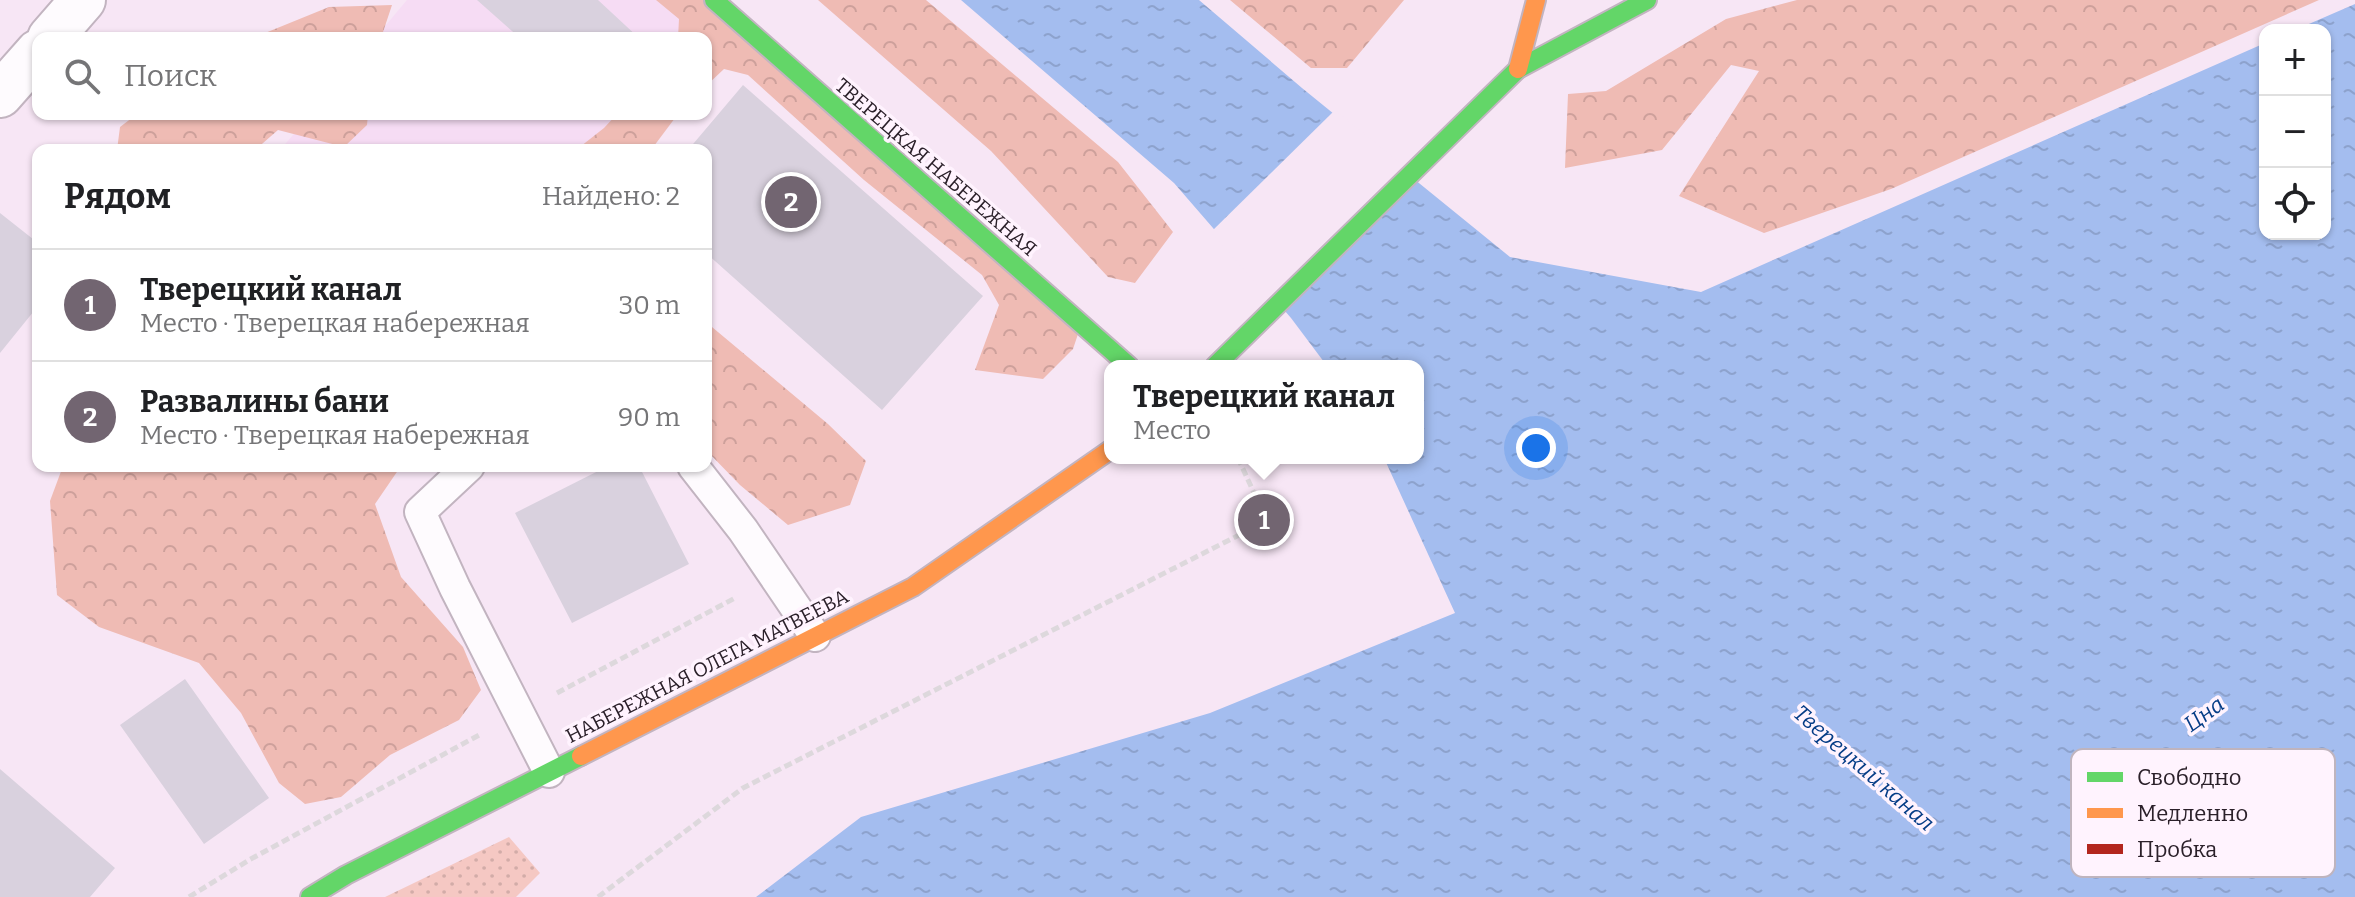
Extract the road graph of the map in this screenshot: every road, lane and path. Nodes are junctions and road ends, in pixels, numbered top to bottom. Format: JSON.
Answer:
{"nodes":[{"id":1,"x":83,"y":0,"type":"edge"},
{"id":2,"x":714,"y":0,"type":"edge"},
{"id":3,"x":1536,"y":0,"type":"edge"},
{"id":4,"x":1647,"y":0,"type":"edge"},
{"id":5,"x":55,"y":32,"type":"edge"},
{"id":6,"x":32,"y":59,"type":"edge"},
{"id":7,"x":1518,"y":69,"type":"junction"},
{"id":8,"x":0,"y":95,"type":"edge"},
{"id":9,"x":1122,"y":360,"type":"edge"},
{"id":10,"x":1221,"y":360,"type":"edge"},
{"id":11,"x":1104,"y":454,"type":"edge"},
{"id":12,"x":1241,"y":464,"type":"edge"},
{"id":13,"x":463,"y":472,"type":"edge"},
{"id":14,"x":698,"y":472,"type":"edge"},
{"id":15,"x":815,"y":636,"type":"junction"},
{"id":16,"x":549,"y":772,"type":"junction"},
{"id":17,"x":310,"y":897,"type":"edge"},
{"id":18,"x":598,"y":897,"type":"edge"}],
"edges":[{"from":1,"to":5,"type":"street"},
{"from":2,"to":9,"type":"main road","name":"ТВЕРЕЦКАЯ НАБЕРЕЖНАЯ"},
{"from":3,"to":7,"type":"main road"},
{"from":4,"to":7,"type":"main road"},
{"from":6,"to":8,"type":"street"},
{"from":7,"to":10,"type":"main road"},
{"from":11,"to":15,"type":"main road","name":"НАБЕРЕЖНАЯ ОЛЕГА МАТВЕЕВА"},
{"from":12,"to":18,"type":"path"},
{"from":13,"to":16,"type":"lane"},
{"from":14,"to":15,"type":"lane"},
{"from":15,"to":16,"type":"main road","name":"НАБЕРЕЖНАЯ ОЛЕГА МАТВЕЕВА"},
{"from":16,"to":17,"type":"main road","name":"НАБЕРЕЖНАЯ ОЛЕГА МАТВЕЕВА"}]}
